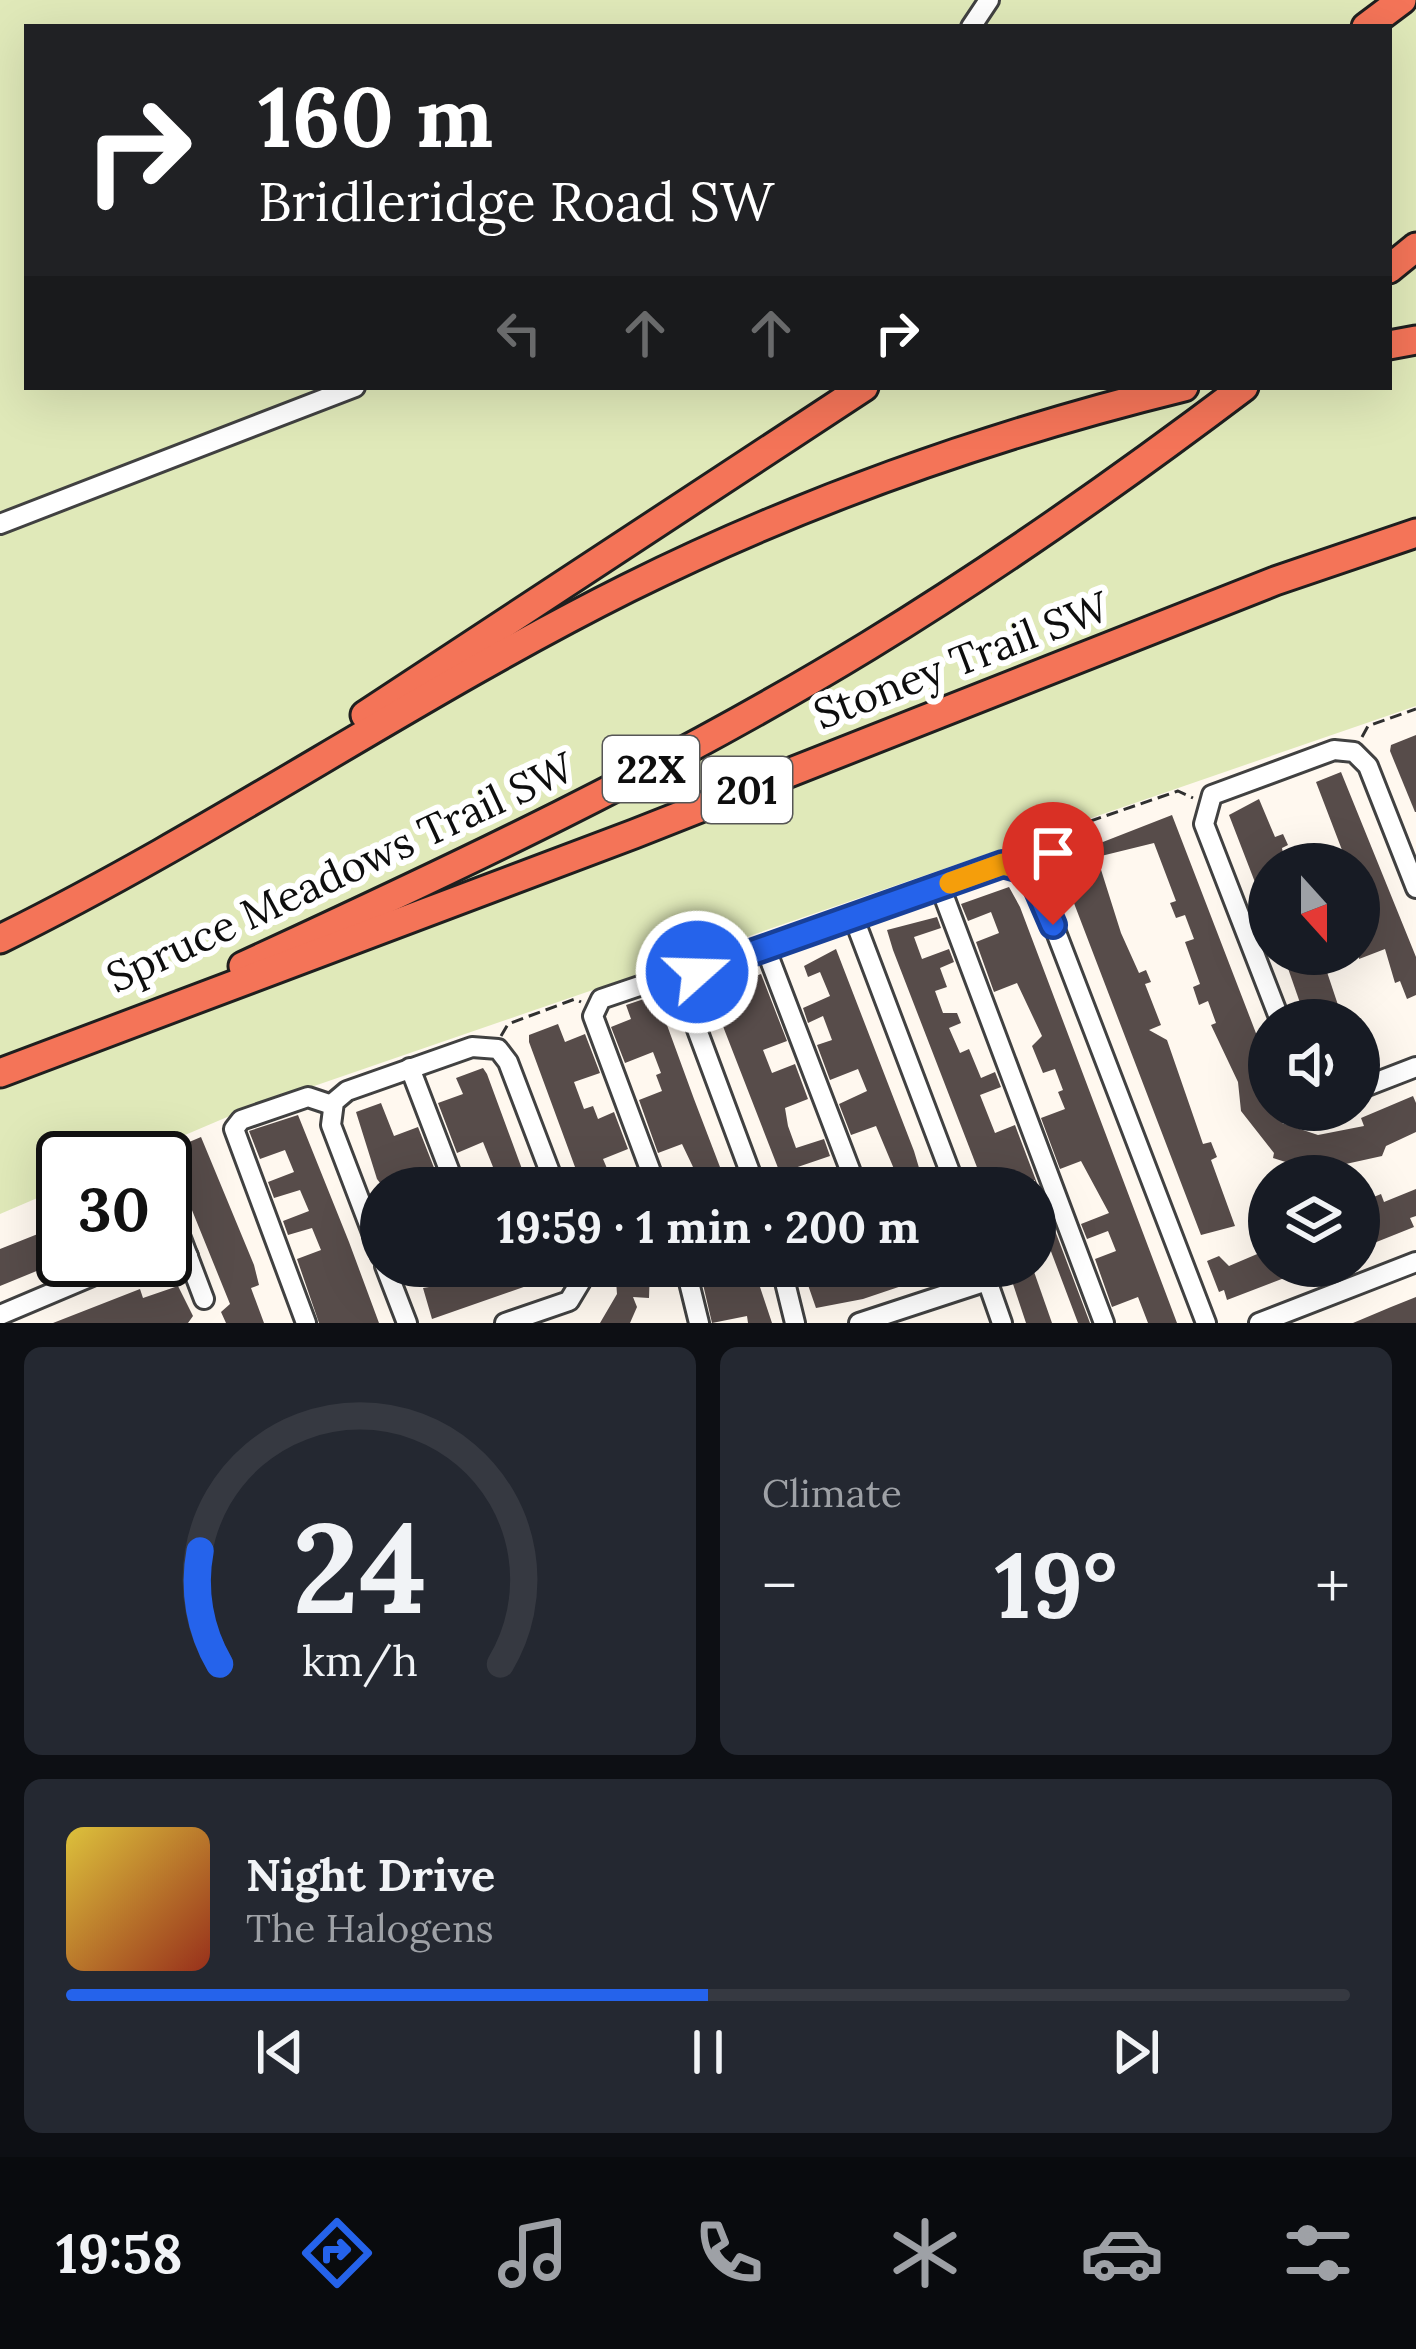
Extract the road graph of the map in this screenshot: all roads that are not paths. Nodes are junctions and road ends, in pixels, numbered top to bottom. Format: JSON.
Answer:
{"nodes":[{"id":1,"x":1402,"y":0,"type":"edge"},
{"id":2,"x":1370,"y":24,"type":"edge"},
{"id":3,"x":1416,"y":247,"type":"edge"},
{"id":4,"x":1392,"y":267,"type":"edge"},
{"id":5,"x":347,"y":390,"type":"edge"},
{"id":6,"x":859,"y":390,"type":"edge"},
{"id":7,"x":1173,"y":390,"type":"edge"},
{"id":8,"x":1240,"y":390,"type":"edge"},
{"id":9,"x":0,"y":524,"type":"edge"},
{"id":10,"x":1416,"y":533,"type":"edge"},
{"id":11,"x":240,"y":805,"type":"junction"},
{"id":12,"x":940,"y":886,"type":"junction"},
{"id":13,"x":1416,"y":888,"type":"edge"},
{"id":14,"x":853,"y":916,"type":"junction"},
{"id":15,"x":0,"y":939,"type":"edge"},
{"id":16,"x":765,"y":947,"type":"junction"},
{"id":17,"x":688,"y":982,"type":"junction"},
{"id":18,"x":1272,"y":999,"type":"edge"},
{"id":19,"x":76,"y":1043,"type":"junction"},
{"id":20,"x":1416,"y":1066,"type":"edge"},
{"id":21,"x":410,"y":1069,"type":"junction"},
{"id":22,"x":0,"y":1073,"type":"edge"},
{"id":23,"x":1380,"y":1081,"type":"edge"},
{"id":24,"x":332,"y":1105,"type":"junction"},
{"id":25,"x":448,"y":1167,"type":"edge"},
{"id":26,"x":548,"y":1167,"type":"edge"},
{"id":27,"x":649,"y":1167,"type":"edge"},
{"id":28,"x":748,"y":1167,"type":"edge"},
{"id":29,"x":849,"y":1167,"type":"edge"},
{"id":30,"x":948,"y":1167,"type":"edge"},
{"id":31,"x":360,"y":1201,"type":"edge"},
{"id":32,"x":1416,"y":1262,"type":"edge"},
{"id":33,"x":192,"y":1267,"type":"edge"},
{"id":34,"x":68,"y":1287,"type":"edge"},
{"id":35,"x":393,"y":1287,"type":"edge"},
{"id":36,"x":577,"y":1287,"type":"edge"},
{"id":37,"x":690,"y":1287,"type":"edge"},
{"id":38,"x":786,"y":1287,"type":"edge"},
{"id":39,"x":952,"y":1287,"type":"edge"},
{"id":40,"x":990,"y":1287,"type":"edge"},
{"id":41,"x":204,"y":1299,"type":"dead end"},
{"id":42,"x":0,"y":1316,"type":"edge"},
{"id":43,"x":307,"y":1323,"type":"edge"},
{"id":44,"x":407,"y":1323,"type":"edge"},
{"id":45,"x":505,"y":1323,"type":"edge"},
{"id":46,"x":699,"y":1323,"type":"edge"},
{"id":47,"x":795,"y":1323,"type":"edge"},
{"id":48,"x":859,"y":1323,"type":"edge"},
{"id":49,"x":1002,"y":1323,"type":"edge"},
{"id":50,"x":1104,"y":1323,"type":"edge"},
{"id":51,"x":1206,"y":1323,"type":"edge"},
{"id":52,"x":1259,"y":1323,"type":"edge"}],
"edges":[{"from":1,"to":2,"type":"highway"},
{"from":3,"to":4,"type":"highway"},
{"from":5,"to":9,"type":"street"},
{"from":6,"to":11,"type":"highway"},
{"from":7,"to":11,"type":"highway"},
{"from":8,"to":19,"type":"highway","name":"Spruce Meadows Trail SW","number":"22X"},
{"from":10,"to":19,"type":"highway","name":"Stoney Trail SW","number":"201"},
{"from":11,"to":15,"type":"highway"},
{"from":12,"to":14,"type":"street"},
{"from":12,"to":50,"type":"street"},
{"from":12,"to":51,"type":"street"},
{"from":13,"to":18,"type":"street"},
{"from":14,"to":16,"type":"street"},
{"from":14,"to":30,"type":"street"},
{"from":16,"to":17,"type":"street"},
{"from":16,"to":29,"type":"street"},
{"from":17,"to":27,"type":"street"},
{"from":17,"to":28,"type":"street"},
{"from":19,"to":22,"type":"highway","name":"Stoney Trail SW","number":"201"},
{"from":20,"to":23,"type":"street"},
{"from":21,"to":24,"type":"street"},
{"from":21,"to":25,"type":"street"},
{"from":21,"to":26,"type":"street"},
{"from":24,"to":31,"type":"street"},
{"from":24,"to":43,"type":"street"},
{"from":32,"to":52,"type":"street"},
{"from":33,"to":41,"type":"street"},
{"from":34,"to":42,"type":"street"},
{"from":35,"to":44,"type":"street"},
{"from":36,"to":45,"type":"street"},
{"from":37,"to":46,"type":"street"},
{"from":38,"to":47,"type":"street"},
{"from":39,"to":48,"type":"street"},
{"from":40,"to":49,"type":"street"}]}
